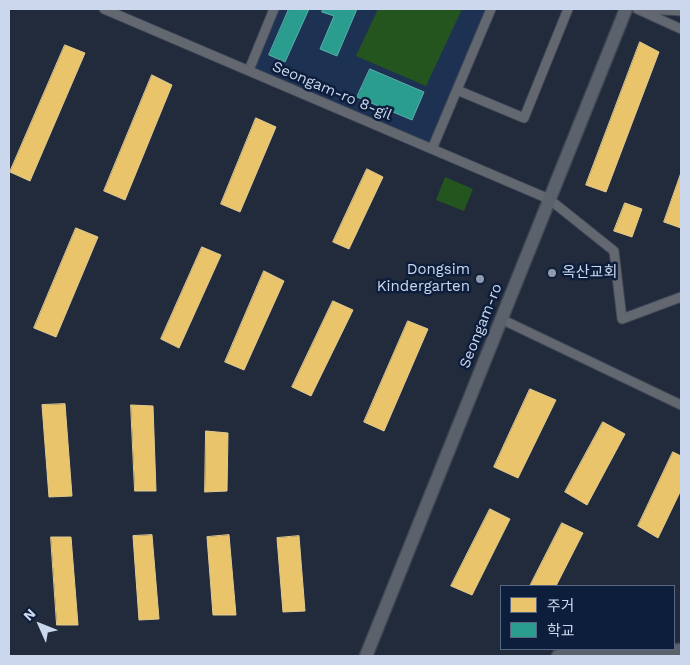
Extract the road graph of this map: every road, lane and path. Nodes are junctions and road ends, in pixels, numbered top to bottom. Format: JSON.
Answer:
{"nodes":[{"id":1,"x":104,"y":9,"type":"edge"},
{"id":2,"x":273,"y":9,"type":"edge"},
{"id":3,"x":491,"y":9,"type":"edge"},
{"id":4,"x":568,"y":9,"type":"edge"},
{"id":5,"x":626,"y":9,"type":"edge"},
{"id":6,"x":637,"y":9,"type":"edge"},
{"id":7,"x":647,"y":9,"type":"edge"},
{"id":8,"x":681,"y":11,"type":"edge"},
{"id":9,"x":681,"y":29,"type":"edge"},
{"id":10,"x":249,"y":70,"type":"junction"},
{"id":11,"x":457,"y":90,"type":"junction"},
{"id":12,"x":432,"y":149,"type":"junction"},
{"id":13,"x":550,"y":199,"type":"junction"},
{"id":14,"x":681,"y":296,"type":"edge"},
{"id":15,"x":501,"y":319,"type":"junction"},
{"id":16,"x":681,"y":405,"type":"edge"},
{"id":17,"x":681,"y":650,"type":"edge"},
{"id":18,"x":366,"y":656,"type":"edge"},
{"id":19,"x":558,"y":656,"type":"edge"}],
"edges":[{"from":1,"to":10,"type":"street","name":"Seongam-ro 8-gil"},
{"from":2,"to":10,"type":"street"},
{"from":3,"to":11,"type":"street"},
{"from":4,"to":11,"type":"street"},
{"from":5,"to":13,"type":"street","name":"Seongam-ro"},
{"from":6,"to":9,"type":"street"},
{"from":7,"to":8,"type":"street"},
{"from":10,"to":12,"type":"street","name":"Seongam-ro 8-gil"},
{"from":11,"to":12,"type":"street"},
{"from":12,"to":13,"type":"street","name":"Seongam-ro 8-gil"},
{"from":13,"to":14,"type":"street","name":"Seongam-ro 8-gil"},
{"from":13,"to":15,"type":"street","name":"Seongam-ro"},
{"from":15,"to":16,"type":"street"},
{"from":15,"to":18,"type":"street","name":"Seongam-ro"},
{"from":17,"to":19,"type":"street"}]}
